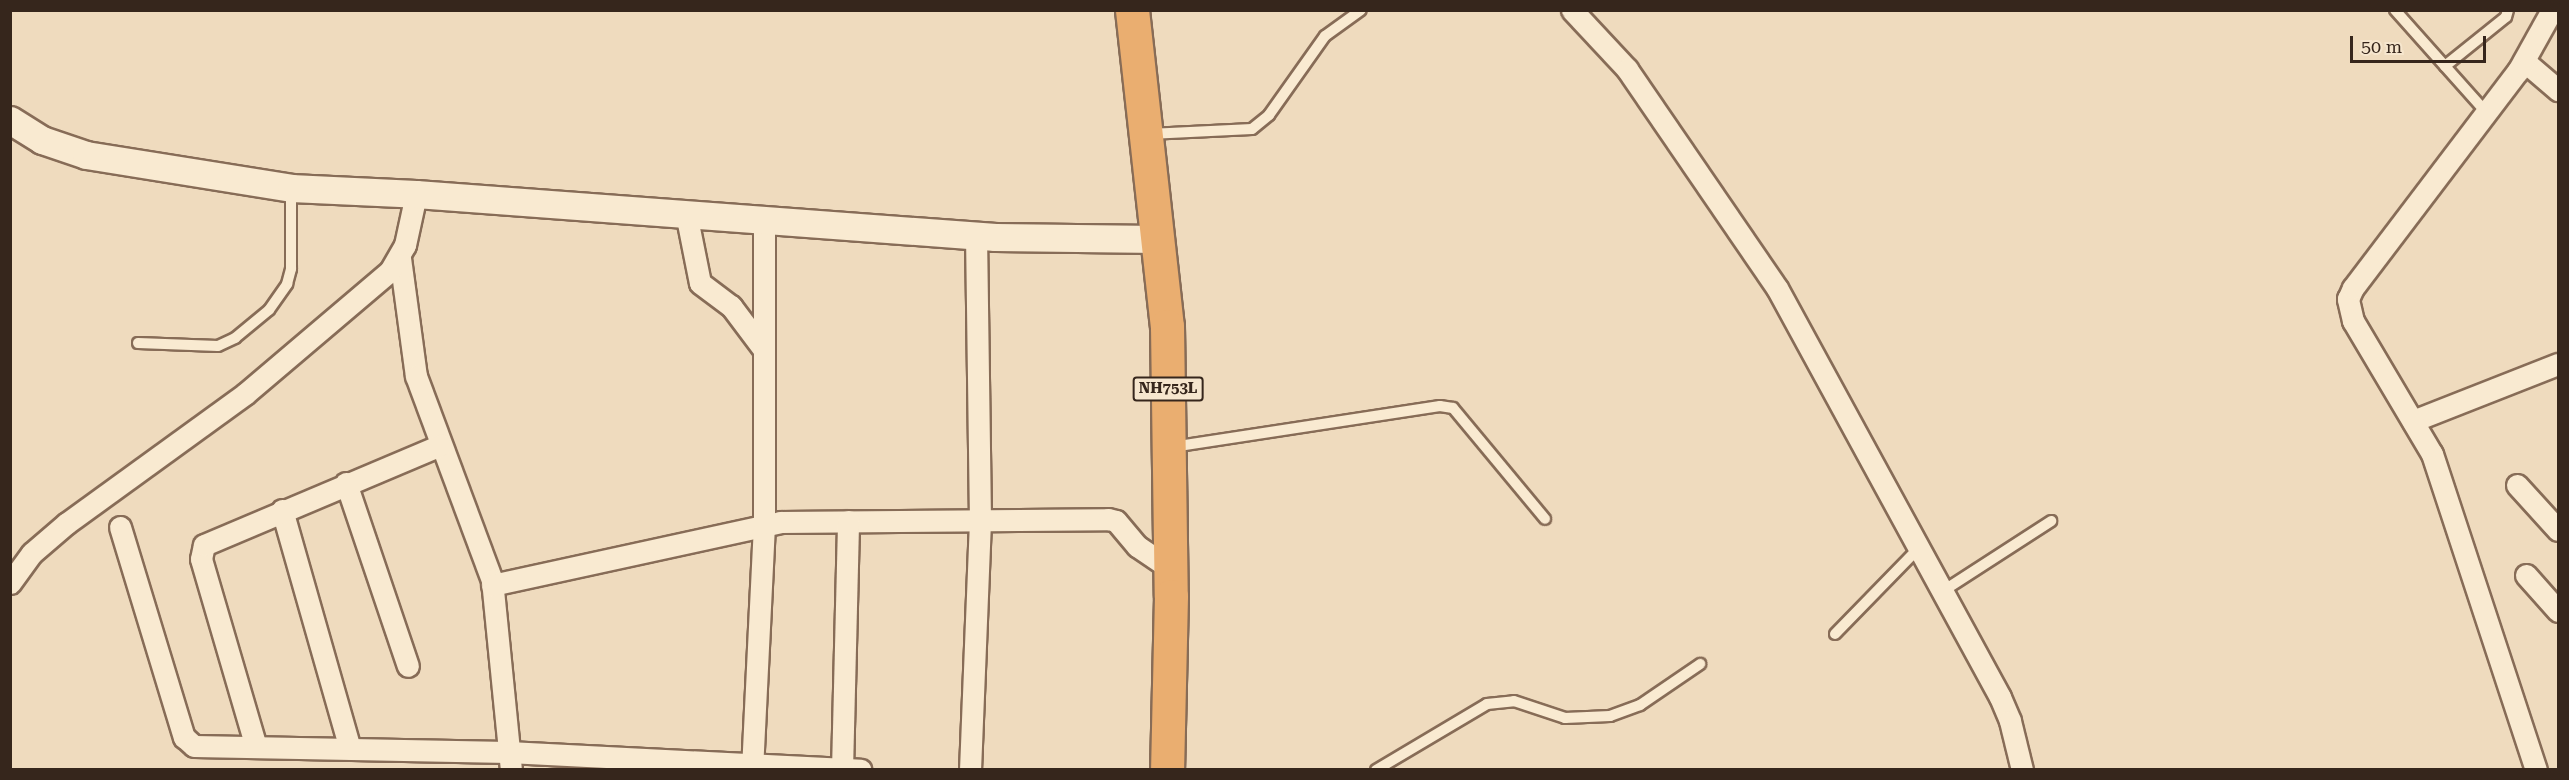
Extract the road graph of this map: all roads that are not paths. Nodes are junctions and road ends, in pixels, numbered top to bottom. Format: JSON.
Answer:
{"nodes":[{"id":1,"x":1132,"y":10,"type":"edge"},
{"id":2,"x":1361,"y":10,"type":"edge"},
{"id":3,"x":1572,"y":10,"type":"edge"},
{"id":4,"x":2395,"y":10,"type":"edge"},
{"id":5,"x":2508,"y":10,"type":"edge"},
{"id":6,"x":2552,"y":10,"type":"edge"},
{"id":7,"x":2524,"y":61,"type":"junction"},
{"id":8,"x":2445,"y":66,"type":"junction"},
{"id":9,"x":2559,"y":90,"type":"edge"},
{"id":10,"x":2486,"y":112,"type":"junction"},
{"id":11,"x":10,"y":120,"type":"edge"},
{"id":12,"x":1145,"y":134,"type":"junction"},
{"id":13,"x":291,"y":188,"type":"junction"},
{"id":14,"x":416,"y":194,"type":"junction"},
{"id":15,"x":686,"y":213,"type":"junction"},
{"id":16,"x":764,"y":219,"type":"junction"},
{"id":17,"x":976,"y":235,"type":"junction"},
{"id":18,"x":1158,"y":239,"type":"junction"},
{"id":19,"x":400,"y":258,"type":"junction"},
{"id":20,"x":138,"y":343,"type":"dead end"},
{"id":21,"x":764,"y":351,"type":"junction"},
{"id":22,"x":2559,"y":364,"type":"edge"},
{"id":23,"x":2413,"y":421,"type":"junction"},
{"id":24,"x":441,"y":445,"type":"junction"},
{"id":25,"x":1169,"y":448,"type":"junction"},
{"id":26,"x":346,"y":483,"type":"junction"},
{"id":27,"x":2517,"y":485,"type":"dead end"},
{"id":28,"x":282,"y":510,"type":"junction"},
{"id":29,"x":1545,"y":519,"type":"dead end"},
{"id":30,"x":980,"y":520,"type":"junction"},
{"id":31,"x":848,"y":521,"type":"junction"},
{"id":32,"x":2052,"y":521,"type":"dead end"},
{"id":33,"x":764,"y":523,"type":"junction"},
{"id":34,"x":120,"y":528,"type":"dead end"},
{"id":35,"x":2559,"y":530,"type":"edge"},
{"id":36,"x":1919,"y":549,"type":"junction"},
{"id":37,"x":1171,"y":569,"type":"junction"},
{"id":38,"x":2526,"y":575,"type":"dead end"},
{"id":39,"x":10,"y":583,"type":"edge"},
{"id":40,"x":492,"y":585,"type":"junction"},
{"id":41,"x":1943,"y":591,"type":"junction"},
{"id":42,"x":2559,"y":611,"type":"edge"},
{"id":43,"x":1835,"y":634,"type":"dead end"},
{"id":44,"x":1700,"y":664,"type":"dead end"},
{"id":45,"x":408,"y":666,"type":"dead end"},
{"id":46,"x":256,"y":747,"type":"junction"},
{"id":47,"x":350,"y":749,"type":"junction"},
{"id":48,"x":509,"y":761,"type":"edge"},
{"id":49,"x":752,"y":767,"type":"edge"},
{"id":50,"x":848,"y":769,"type":"edge"},
{"id":51,"x":970,"y":770,"type":"edge"},
{"id":52,"x":1167,"y":770,"type":"edge"},
{"id":53,"x":1376,"y":770,"type":"edge"},
{"id":54,"x":2022,"y":770,"type":"edge"},
{"id":55,"x":2536,"y":770,"type":"edge"}],
"edges":[{"from":1,"to":12,"type":"highway","number":"NH753L"},
{"from":2,"to":12,"type":"lane"},
{"from":3,"to":36,"type":"street"},
{"from":4,"to":8,"type":"lane"},
{"from":5,"to":8,"type":"lane"},
{"from":6,"to":7,"type":"street"},
{"from":7,"to":9,"type":"street"},
{"from":7,"to":10,"type":"street"},
{"from":8,"to":10,"type":"lane"},
{"from":10,"to":23,"type":"street"},
{"from":11,"to":13,"type":"street"},
{"from":12,"to":18,"type":"highway","number":"NH753L"},
{"from":13,"to":14,"type":"street"},
{"from":13,"to":20,"type":"lane"},
{"from":14,"to":15,"type":"street"},
{"from":14,"to":19,"type":"street"},
{"from":15,"to":16,"type":"street"},
{"from":15,"to":21,"type":"street"},
{"from":16,"to":17,"type":"street"},
{"from":16,"to":21,"type":"street"},
{"from":17,"to":18,"type":"street"},
{"from":17,"to":30,"type":"street"},
{"from":18,"to":25,"type":"highway","number":"NH753L"},
{"from":19,"to":24,"type":"street"},
{"from":19,"to":39,"type":"street"},
{"from":21,"to":33,"type":"street"},
{"from":22,"to":23,"type":"street"},
{"from":23,"to":55,"type":"street"},
{"from":24,"to":26,"type":"street"},
{"from":24,"to":40,"type":"street"},
{"from":25,"to":29,"type":"lane"},
{"from":25,"to":37,"type":"highway","number":"NH753L"},
{"from":26,"to":28,"type":"street"},
{"from":26,"to":45,"type":"street"},
{"from":27,"to":35,"type":"street"},
{"from":28,"to":46,"type":"street"},
{"from":28,"to":47,"type":"street"},
{"from":30,"to":31,"type":"street"},
{"from":30,"to":37,"type":"street"},
{"from":30,"to":51,"type":"street"},
{"from":31,"to":33,"type":"street"},
{"from":31,"to":50,"type":"street"},
{"from":32,"to":41,"type":"lane"},
{"from":33,"to":40,"type":"street"},
{"from":33,"to":49,"type":"street"},
{"from":34,"to":46,"type":"street"},
{"from":36,"to":41,"type":"street"},
{"from":36,"to":43,"type":"lane"},
{"from":37,"to":52,"type":"highway","number":"NH753L"},
{"from":38,"to":42,"type":"street"},
{"from":40,"to":48,"type":"street"},
{"from":41,"to":54,"type":"street"},
{"from":44,"to":53,"type":"lane"},
{"from":46,"to":47,"type":"street"},
{"from":47,"to":48,"type":"street"},
{"from":48,"to":49,"type":"street"},
{"from":49,"to":50,"type":"street"}]}
